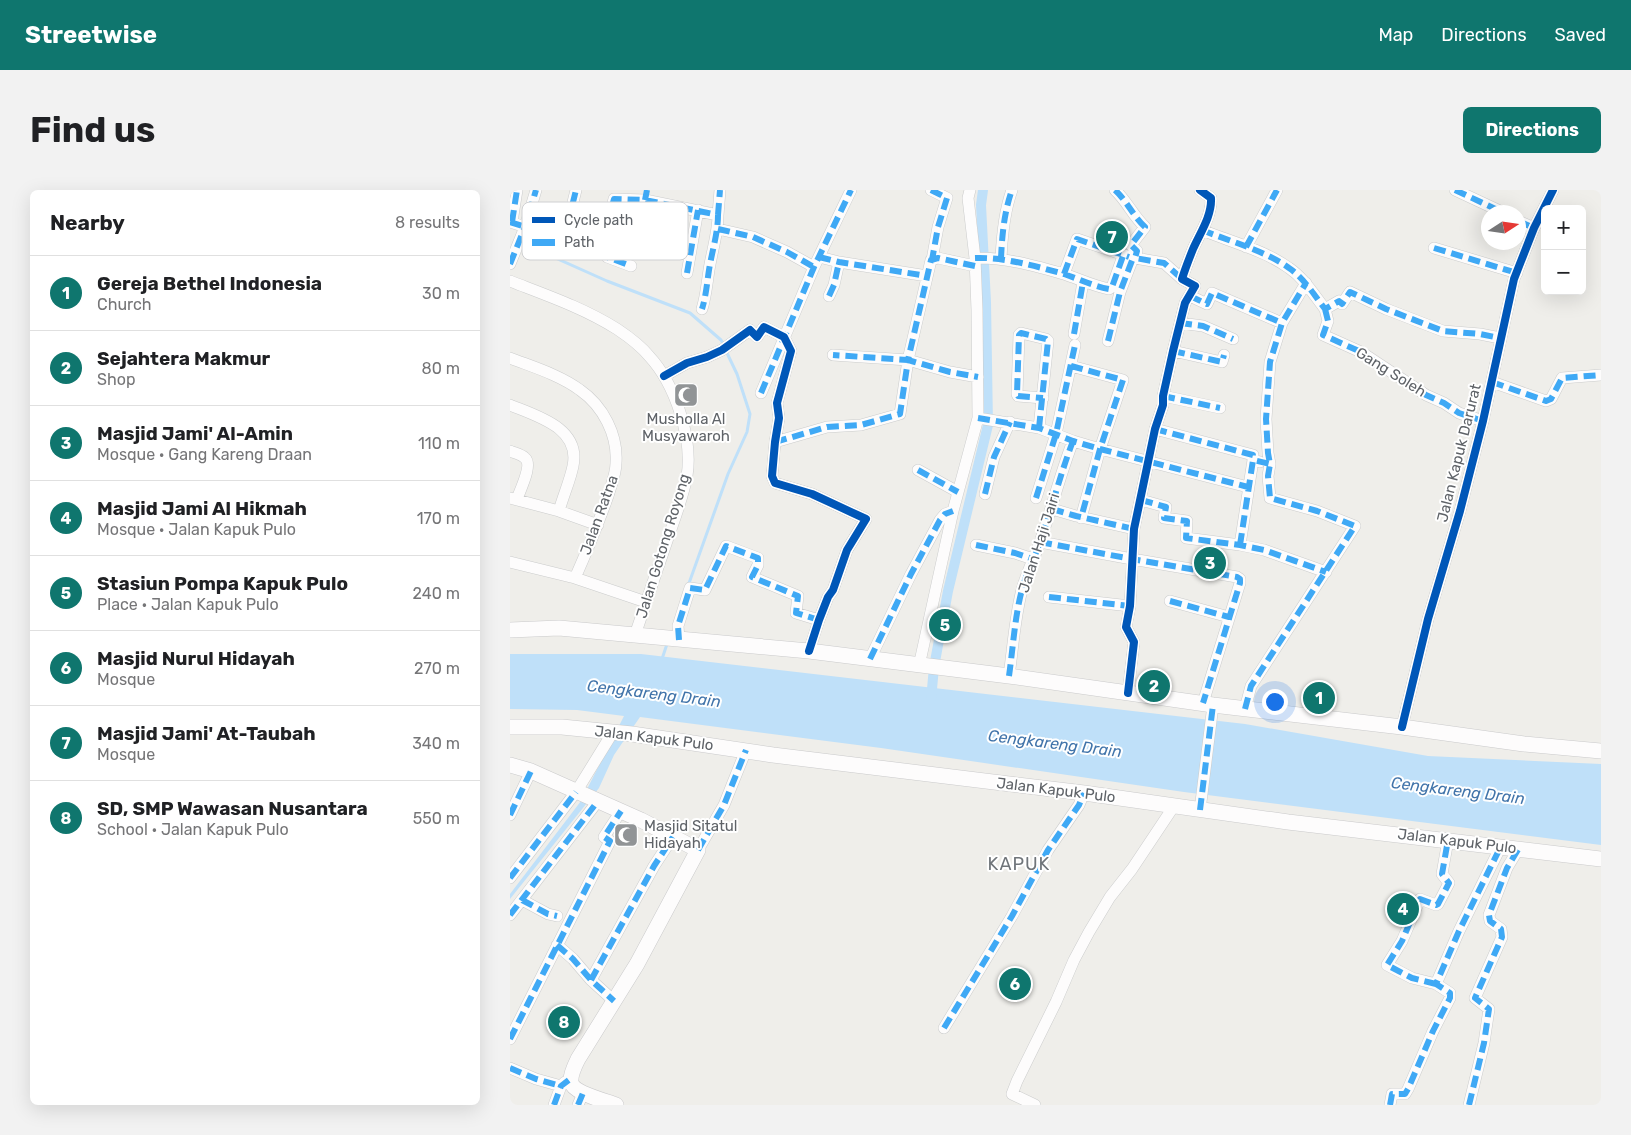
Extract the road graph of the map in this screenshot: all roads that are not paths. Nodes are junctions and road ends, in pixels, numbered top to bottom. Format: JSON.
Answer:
{"nodes":[{"id":1,"x":518,"y":190,"type":"edge"},
{"id":2,"x":536,"y":190,"type":"edge"},
{"id":3,"x":720,"y":190,"type":"edge"},
{"id":4,"x":851,"y":190,"type":"edge"},
{"id":5,"x":931,"y":190,"type":"edge"},
{"id":6,"x":970,"y":190,"type":"edge"},
{"id":7,"x":1012,"y":190,"type":"edge"},
{"id":8,"x":1115,"y":190,"type":"edge"},
{"id":9,"x":1200,"y":190,"type":"edge"},
{"id":10,"x":1277,"y":190,"type":"edge"},
{"id":11,"x":1455,"y":190,"type":"edge"},
{"id":12,"x":1553,"y":190,"type":"edge"},
{"id":13,"x":646,"y":195,"type":"edge"},
{"id":14,"x":532,"y":202,"type":"edge"},
{"id":15,"x":613,"y":202,"type":"edge"},
{"id":16,"x":670,"y":202,"type":"edge"},
{"id":17,"x":1487,"y":205,"type":"edge"},
{"id":18,"x":688,"y":207,"type":"edge"},
{"id":19,"x":698,"y":210,"type":"junction"},
{"id":20,"x":718,"y":214,"type":"junction"},
{"id":21,"x":511,"y":222,"type":"edge"},
{"id":22,"x":1526,"y":224,"type":"edge"},
{"id":23,"x":1534,"y":228,"type":"junction"},
{"id":24,"x":718,"y":229,"type":"junction"},
{"id":25,"x":522,"y":230,"type":"edge"},
{"id":26,"x":1202,"y":230,"type":"junction"},
{"id":27,"x":522,"y":234,"type":"edge"},
{"id":28,"x":1246,"y":247,"type":"junction"},
{"id":29,"x":1434,"y":248,"type":"dead end"},
{"id":30,"x":1130,"y":257,"type":"junction"},
{"id":31,"x":999,"y":259,"type":"junction"},
{"id":32,"x":615,"y":260,"type":"edge"},
{"id":33,"x":932,"y":260,"type":"junction"},
{"id":34,"x":977,"y":260,"type":"junction"},
{"id":35,"x":816,"y":262,"type":"junction"},
{"id":36,"x":839,"y":262,"type":"junction"},
{"id":37,"x":510,"y":264,"type":"edge"},
{"id":38,"x":631,"y":266,"type":"dead end"},
{"id":39,"x":687,"y":273,"type":"dead end"},
{"id":40,"x":1517,"y":273,"type":"junction"},
{"id":41,"x":1064,"y":274,"type":"junction"},
{"id":42,"x":927,"y":276,"type":"junction"},
{"id":43,"x":1182,"y":279,"type":"junction"},
{"id":44,"x":510,"y":281,"type":"edge"},
{"id":45,"x":1083,"y":282,"type":"junction"},
{"id":46,"x":1306,"y":283,"type":"junction"},
{"id":47,"x":829,"y":296,"type":"dead end"},
{"id":48,"x":1190,"y":296,"type":"junction"},
{"id":49,"x":702,"y":309,"type":"dead end"},
{"id":50,"x":1325,"y":309,"type":"junction"},
{"id":51,"x":1180,"y":323,"type":"junction"},
{"id":52,"x":1282,"y":323,"type":"junction"},
{"id":53,"x":784,"y":337,"type":"junction"},
{"id":54,"x":1500,"y":338,"type":"junction"},
{"id":55,"x":1233,"y":339,"type":"dead end"},
{"id":56,"x":1108,"y":341,"type":"dead end"},
{"id":57,"x":1173,"y":350,"type":"junction"},
{"id":58,"x":833,"y":355,"type":"dead end"},
{"id":59,"x":1224,"y":355,"type":"dead end"},
{"id":60,"x":510,"y":358,"type":"edge"},
{"id":61,"x":908,"y":360,"type":"junction"},
{"id":62,"x":1071,"y":366,"type":"junction"},
{"id":63,"x":1601,"y":375,"type":"edge"},
{"id":64,"x":664,"y":376,"type":"junction"},
{"id":65,"x":978,"y":377,"type":"junction"},
{"id":66,"x":1492,"y":382,"type":"junction"},
{"id":67,"x":761,"y":393,"type":"dead end"},
{"id":68,"x":1163,"y":396,"type":"junction"},
{"id":69,"x":1043,"y":398,"type":"junction"},
{"id":70,"x":510,"y":405,"type":"edge"},
{"id":71,"x":1220,"y":408,"type":"dead end"},
{"id":72,"x":982,"y":418,"type":"junction"},
{"id":73,"x":1483,"y":421,"type":"junction"},
{"id":74,"x":1008,"y":422,"type":"junction"},
{"id":75,"x":1039,"y":428,"type":"junction"},
{"id":76,"x":1155,"y":429,"type":"junction"},
{"id":77,"x":1056,"y":434,"type":"junction"},
{"id":78,"x":1073,"y":441,"type":"junction"},
{"id":79,"x":775,"y":442,"type":"junction"},
{"id":80,"x":1100,"y":449,"type":"junction"},
{"id":81,"x":510,"y":451,"type":"edge"},
{"id":82,"x":1253,"y":460,"type":"junction"},
{"id":83,"x":1149,"y":462,"type":"junction"},
{"id":84,"x":1270,"y":464,"type":"junction"},
{"id":85,"x":918,"y":470,"type":"dead end"},
{"id":86,"x":1248,"y":487,"type":"junction"},
{"id":87,"x":958,"y":492,"type":"junction"},
{"id":88,"x":984,"y":494,"type":"dead end"},
{"id":89,"x":1036,"y":498,"type":"dead end"},
{"id":90,"x":513,"y":499,"type":"edge"},
{"id":91,"x":1141,"y":500,"type":"junction"},
{"id":92,"x":1052,"y":509,"type":"junction"},
{"id":93,"x":559,"y":511,"type":"junction"},
{"id":94,"x":953,"y":511,"type":"junction"},
{"id":95,"x":1081,"y":518,"type":"junction"},
{"id":96,"x":598,"y":525,"type":"junction"},
{"id":97,"x":1134,"y":529,"type":"junction"},
{"id":98,"x":1040,"y":542,"type":"junction"},
{"id":99,"x":976,"y":545,"type":"dead end"},
{"id":100,"x":1240,"y":545,"type":"junction"},
{"id":101,"x":1033,"y":559,"type":"junction"},
{"id":102,"x":1132,"y":559,"type":"junction"},
{"id":103,"x":510,"y":562,"type":"edge"},
{"id":104,"x":1326,"y":572,"type":"junction"},
{"id":105,"x":575,"y":578,"type":"junction"},
{"id":106,"x":1049,"y":597,"type":"dead end"},
{"id":107,"x":1170,"y":601,"type":"dead end"},
{"id":108,"x":1130,"y":606,"type":"junction"},
{"id":109,"x":644,"y":609,"type":"junction"},
{"id":110,"x":1230,"y":617,"type":"junction"},
{"id":111,"x":819,"y":620,"type":"junction"},
{"id":112,"x":510,"y":630,"type":"edge"},
{"id":113,"x":635,"y":635,"type":"junction"},
{"id":114,"x":671,"y":639,"type":"junction"},
{"id":115,"x":809,"y":652,"type":"junction"},
{"id":116,"x":870,"y":659,"type":"junction"},
{"id":117,"x":922,"y":666,"type":"junction"},
{"id":118,"x":1009,"y":676,"type":"junction"},
{"id":119,"x":1128,"y":692,"type":"junction"},
{"id":120,"x":1209,"y":707,"type":"junction"},
{"id":121,"x":1245,"y":708,"type":"junction"},
{"id":122,"x":1402,"y":727,"type":"junction"},
{"id":123,"x":510,"y":728,"type":"edge"},
{"id":124,"x":614,"y":732,"type":"junction"},
{"id":125,"x":746,"y":750,"type":"junction"},
{"id":126,"x":1601,"y":751,"type":"edge"},
{"id":127,"x":510,"y":765,"type":"edge"},
{"id":128,"x":530,"y":771,"type":"junction"},
{"id":129,"x":1084,"y":794,"type":"junction"},
{"id":130,"x":587,"y":797,"type":"junction"},
{"id":131,"x":1201,"y":804,"type":"junction"},
{"id":132,"x":1174,"y":806,"type":"junction"},
{"id":133,"x":621,"y":811,"type":"junction"},
{"id":134,"x":510,"y":815,"type":"edge"},
{"id":135,"x":674,"y":837,"type":"junction"},
{"id":136,"x":1448,"y":840,"type":"junction"},
{"id":137,"x":1501,"y":846,"type":"junction"},
{"id":138,"x":1519,"y":848,"type":"junction"},
{"id":139,"x":698,"y":850,"type":"junction"},
{"id":140,"x":1601,"y":859,"type":"edge"},
{"id":141,"x":510,"y":878,"type":"edge"},
{"id":142,"x":522,"y":900,"type":"junction"},
{"id":143,"x":510,"y":915,"type":"edge"},
{"id":144,"x":557,"y":916,"type":"dead end"},
{"id":145,"x":557,"y":945,"type":"junction"},
{"id":146,"x":591,"y":980,"type":"junction"},
{"id":147,"x":1436,"y":984,"type":"junction"},
{"id":148,"x":614,"y":1001,"type":"junction"},
{"id":149,"x":944,"y":1028,"type":"dead end"},
{"id":150,"x":510,"y":1039,"type":"edge"},
{"id":151,"x":510,"y":1068,"type":"edge"},
{"id":152,"x":566,"y":1082,"type":"junction"},
{"id":153,"x":580,"y":1099,"type":"edge"},
{"id":154,"x":554,"y":1105,"type":"edge"},
{"id":155,"x":616,"y":1105,"type":"edge"},
{"id":156,"x":1035,"y":1105,"type":"edge"},
{"id":157,"x":1390,"y":1105,"type":"edge"},
{"id":158,"x":1468,"y":1105,"type":"edge"}],
"edges":[{"from":1,"to":21,"type":"street"},
{"from":2,"to":14,"type":"street"},
{"from":3,"to":20,"type":"street"},
{"from":4,"to":35,"type":"street"},
{"from":5,"to":33,"type":"street"},
{"from":6,"to":34,"type":"street"},
{"from":7,"to":31,"type":"street"},
{"from":8,"to":30,"type":"street"},
{"from":9,"to":26,"type":"street"},
{"from":10,"to":28,"type":"street"},
{"from":11,"to":17,"type":"street"},
{"from":12,"to":23,"type":"street","name":"Jalan Kapuk Darurat"},
{"from":13,"to":15,"type":"street"},
{"from":13,"to":16,"type":"street"},
{"from":18,"to":19,"type":"street"},
{"from":19,"to":20,"type":"street"},
{"from":19,"to":39,"type":"street"},
{"from":20,"to":24,"type":"street"},
{"from":21,"to":25,"type":"street"},
{"from":22,"to":23,"type":"street"},
{"from":23,"to":40,"type":"street","name":"Jalan Kapuk Darurat"},
{"from":24,"to":35,"type":"street"},
{"from":24,"to":49,"type":"street"},
{"from":26,"to":28,"type":"street"},
{"from":26,"to":43,"type":"street"},
{"from":27,"to":37,"type":"street"},
{"from":28,"to":46,"type":"street"},
{"from":29,"to":40,"type":"street"},
{"from":30,"to":41,"type":"street"},
{"from":30,"to":43,"type":"street"},
{"from":30,"to":45,"type":"street"},
{"from":30,"to":56,"type":"street"},
{"from":31,"to":34,"type":"street"},
{"from":31,"to":41,"type":"street"},
{"from":32,"to":38,"type":"street"},
{"from":33,"to":34,"type":"street"},
{"from":33,"to":42,"type":"street"},
{"from":34,"to":65,"type":"street"},
{"from":35,"to":36,"type":"street"},
{"from":35,"to":53,"type":"street"},
{"from":36,"to":42,"type":"street"},
{"from":36,"to":47,"type":"street"},
{"from":40,"to":54,"type":"street","name":"Jalan Kapuk Darurat"},
{"from":41,"to":45,"type":"street"},
{"from":42,"to":61,"type":"street"},
{"from":43,"to":48,"type":"street"},
{"from":44,"to":64,"type":"street","name":"Jalan Gotong Royong"},
{"from":45,"to":62,"type":"street"},
{"from":46,"to":50,"type":"street"},
{"from":46,"to":52,"type":"street"},
{"from":48,"to":51,"type":"street"},
{"from":48,"to":52,"type":"street"},
{"from":50,"to":54,"type":"street"},
{"from":50,"to":73,"type":"street","name":"Gang Soleh"},
{"from":51,"to":55,"type":"street"},
{"from":51,"to":57,"type":"street"},
{"from":52,"to":84,"type":"street"},
{"from":53,"to":64,"type":"street"},
{"from":53,"to":67,"type":"street"},
{"from":53,"to":79,"type":"street"},
{"from":54,"to":66,"type":"street","name":"Jalan Kapuk Darurat"},
{"from":57,"to":59,"type":"street"},
{"from":57,"to":68,"type":"street"},
{"from":58,"to":61,"type":"street"},
{"from":60,"to":96,"type":"street","name":"Jalan Ratna"},
{"from":61,"to":65,"type":"street"},
{"from":61,"to":79,"type":"street"},
{"from":62,"to":77,"type":"street"},
{"from":62,"to":80,"type":"street"},
{"from":63,"to":66,"type":"street"},
{"from":64,"to":109,"type":"street","name":"Jalan Gotong Royong"},
{"from":65,"to":72,"type":"street"},
{"from":66,"to":73,"type":"street","name":"Jalan Kapuk Darurat"},
{"from":68,"to":71,"type":"street"},
{"from":68,"to":76,"type":"street"},
{"from":69,"to":69,"type":"street"},
{"from":69,"to":75,"type":"street"},
{"from":70,"to":93,"type":"street"},
{"from":72,"to":74,"type":"street"},
{"from":72,"to":87,"type":"street"},
{"from":73,"to":122,"type":"street","name":"Jalan Kapuk Darurat"},
{"from":74,"to":75,"type":"street"},
{"from":74,"to":88,"type":"street"},
{"from":75,"to":77,"type":"street"},
{"from":76,"to":82,"type":"street"},
{"from":76,"to":83,"type":"street"},
{"from":77,"to":78,"type":"street"},
{"from":77,"to":89,"type":"street"},
{"from":78,"to":80,"type":"street"},
{"from":78,"to":92,"type":"street","name":"Jalan Haji Jairi"},
{"from":79,"to":111,"type":"street"},
{"from":80,"to":83,"type":"street"},
{"from":80,"to":95,"type":"street"},
{"from":81,"to":90,"type":"street"},
{"from":82,"to":84,"type":"street"},
{"from":82,"to":86,"type":"street"},
{"from":83,"to":86,"type":"street"},
{"from":83,"to":91,"type":"street"},
{"from":84,"to":104,"type":"street"},
{"from":85,"to":87,"type":"street"},
{"from":86,"to":100,"type":"street"},
{"from":87,"to":94,"type":"street"},
{"from":90,"to":93,"type":"street"},
{"from":91,"to":97,"type":"street"},
{"from":91,"to":100,"type":"street"},
{"from":92,"to":95,"type":"street"},
{"from":92,"to":98,"type":"street","name":"Jalan Haji Jairi"},
{"from":93,"to":96,"type":"street"},
{"from":94,"to":116,"type":"street"},
{"from":94,"to":117,"type":"street"},
{"from":95,"to":97,"type":"street"},
{"from":96,"to":105,"type":"street","name":"Jalan Ratna"},
{"from":97,"to":102,"type":"street"},
{"from":98,"to":101,"type":"street","name":"Jalan Haji Jairi"},
{"from":98,"to":102,"type":"street"},
{"from":99,"to":101,"type":"street"},
{"from":100,"to":104,"type":"street"},
{"from":101,"to":118,"type":"street","name":"Jalan Haji Jairi"},
{"from":102,"to":108,"type":"street"},
{"from":102,"to":110,"type":"street"},
{"from":103,"to":105,"type":"street"},
{"from":104,"to":121,"type":"street"},
{"from":105,"to":109,"type":"street"},
{"from":106,"to":108,"type":"street"},
{"from":107,"to":110,"type":"street"},
{"from":108,"to":119,"type":"street"},
{"from":109,"to":113,"type":"street","name":"Jalan Gotong Royong"},
{"from":110,"to":120,"type":"street"},
{"from":111,"to":114,"type":"street"},
{"from":111,"to":115,"type":"street"},
{"from":112,"to":113,"type":"main road"},
{"from":113,"to":114,"type":"main road"},
{"from":114,"to":115,"type":"main road"},
{"from":115,"to":116,"type":"main road"},
{"from":116,"to":117,"type":"main road"},
{"from":117,"to":118,"type":"main road"},
{"from":118,"to":119,"type":"main road"},
{"from":119,"to":120,"type":"main road"},
{"from":120,"to":121,"type":"main road"},
{"from":120,"to":131,"type":"street"},
{"from":121,"to":122,"type":"main road"},
{"from":122,"to":126,"type":"main road"},
{"from":123,"to":124,"type":"main road","name":"Jalan Kapuk Pulo"},
{"from":124,"to":125,"type":"main road","name":"Jalan Kapuk Pulo"},
{"from":124,"to":130,"type":"street"},
{"from":125,"to":129,"type":"main road","name":"Jalan Kapuk Pulo"},
{"from":125,"to":139,"type":"street"},
{"from":127,"to":128,"type":"main road"},
{"from":128,"to":130,"type":"main road"},
{"from":128,"to":134,"type":"street"},
{"from":129,"to":132,"type":"main road","name":"Jalan Kapuk Pulo"},
{"from":129,"to":149,"type":"street"},
{"from":130,"to":133,"type":"main road"},
{"from":130,"to":141,"type":"street"},
{"from":130,"to":142,"type":"street"},
{"from":131,"to":132,"type":"main road","name":"Jalan Kapuk Pulo"},
{"from":131,"to":136,"type":"main road","name":"Jalan Kapuk Pulo"},
{"from":132,"to":156,"type":"street"},
{"from":133,"to":135,"type":"main road"},
{"from":133,"to":145,"type":"street"},
{"from":135,"to":139,"type":"main road"},
{"from":135,"to":146,"type":"street"},
{"from":136,"to":137,"type":"main road","name":"Jalan Kapuk Pulo"},
{"from":136,"to":147,"type":"street"},
{"from":137,"to":138,"type":"main road","name":"Jalan Kapuk Pulo"},
{"from":137,"to":147,"type":"street"},
{"from":138,"to":140,"type":"main road","name":"Jalan Kapuk Pulo"},
{"from":138,"to":158,"type":"street"},
{"from":139,"to":148,"type":"main road"},
{"from":142,"to":143,"type":"street"},
{"from":142,"to":144,"type":"street"},
{"from":145,"to":146,"type":"street"},
{"from":145,"to":150,"type":"street"},
{"from":146,"to":148,"type":"street"},
{"from":147,"to":157,"type":"street"},
{"from":148,"to":152,"type":"main road"},
{"from":151,"to":152,"type":"street"},
{"from":152,"to":153,"type":"main road"},
{"from":152,"to":154,"type":"street"},
{"from":153,"to":155,"type":"main road"}]}
